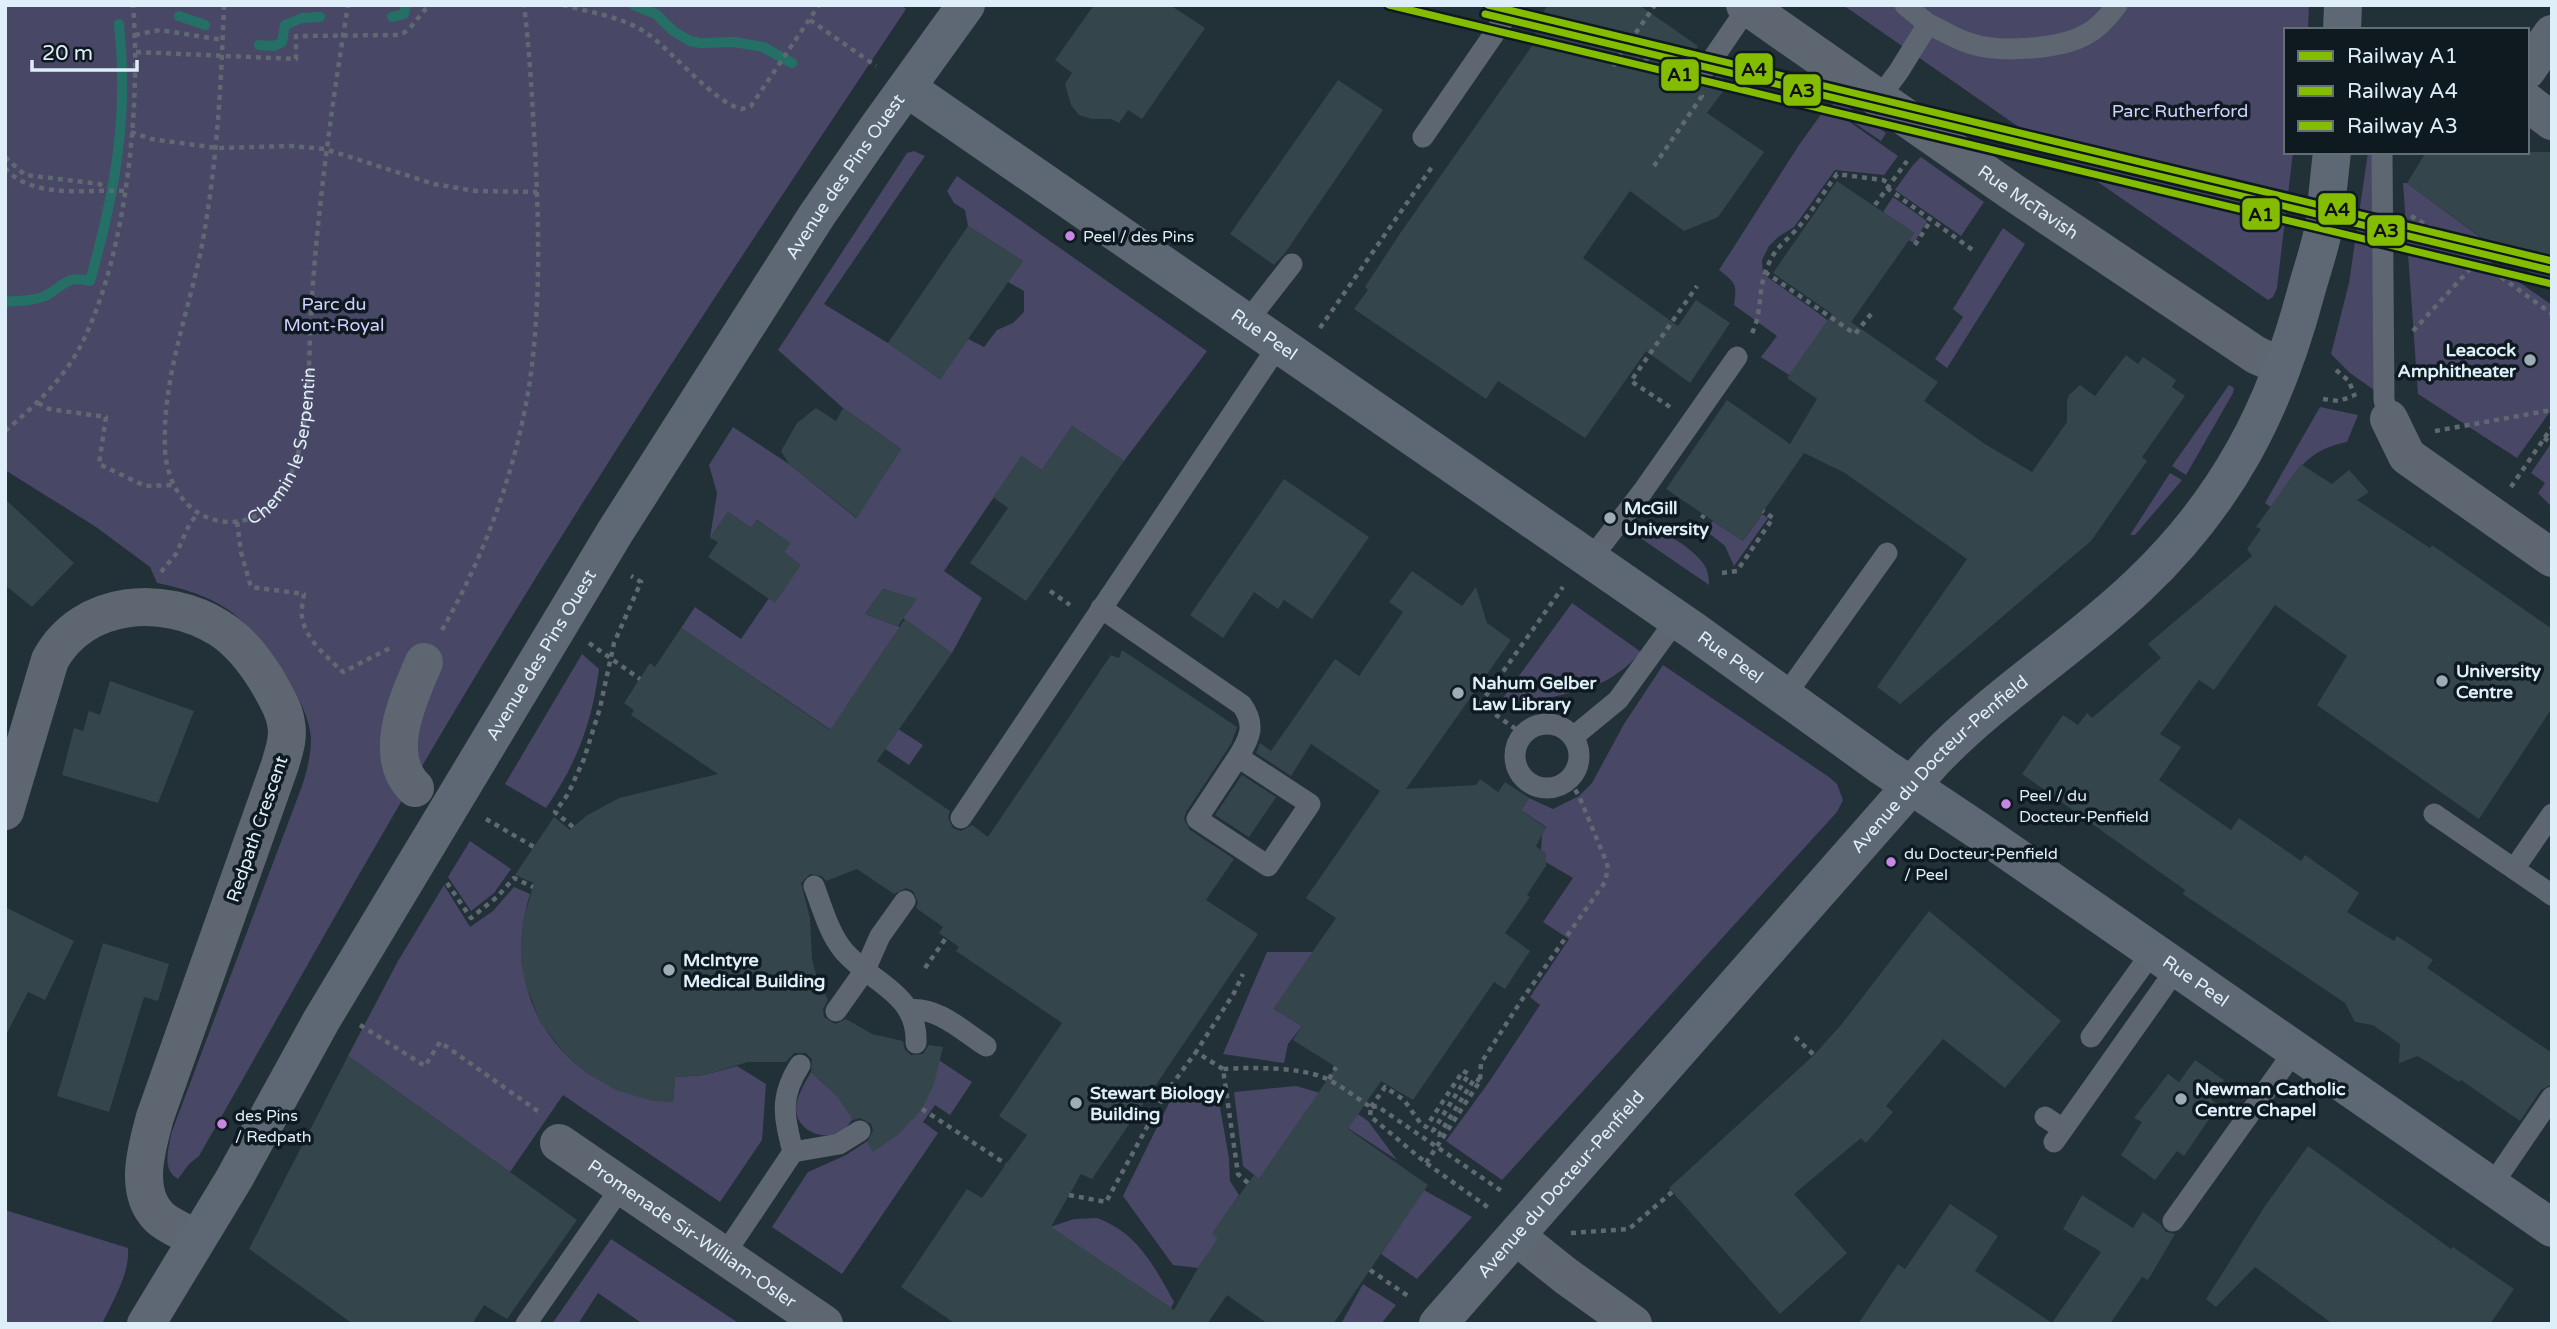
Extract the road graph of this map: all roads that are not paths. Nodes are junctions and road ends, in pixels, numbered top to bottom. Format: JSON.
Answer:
{"nodes":[{"id":1,"x":966,"y":5,"type":"edge"},
{"id":2,"x":1514,"y":5,"type":"edge"},
{"id":3,"x":1905,"y":5,"type":"edge"},
{"id":4,"x":2117,"y":5,"type":"edge"},
{"id":5,"x":2343,"y":5,"type":"edge"},
{"id":6,"x":2356,"y":5,"type":"edge"},
{"id":7,"x":1747,"y":6,"type":"edge"},
{"id":8,"x":1928,"y":24,"type":"junction"},
{"id":9,"x":2342,"y":28,"type":"edge"},
{"id":10,"x":2362,"y":28,"type":"edge"},
{"id":11,"x":2552,"y":34,"type":"edge"},
{"id":12,"x":2529,"y":66,"type":"edge"},
{"id":13,"x":1707,"y":67,"type":"dead end"},
{"id":14,"x":907,"y":88,"type":"junction"},
{"id":15,"x":1879,"y":98,"type":"junction"},
{"id":16,"x":2529,"y":104,"type":"edge"},
{"id":17,"x":2552,"y":121,"type":"edge"},
{"id":18,"x":1423,"y":137,"type":"dead end"},
{"id":19,"x":2332,"y":154,"type":"edge"},
{"id":20,"x":2382,"y":154,"type":"edge"},
{"id":21,"x":1292,"y":264,"type":"dead end"},
{"id":22,"x":1246,"y":323,"type":"junction"},
{"id":23,"x":1278,"y":346,"type":"junction"},
{"id":24,"x":1737,"y":357,"type":"dead end"},
{"id":25,"x":2282,"y":367,"type":"junction"},
{"id":26,"x":2393,"y":428,"type":"joint"},
{"id":27,"x":1887,"y":553,"type":"dead end"},
{"id":28,"x":2552,"y":558,"type":"edge"},
{"id":29,"x":1590,"y":560,"type":"junction"},
{"id":30,"x":1101,"y":608,"type":"junction"},
{"id":31,"x":1676,"y":620,"type":"junction"},
{"id":32,"x":424,"y":662,"type":"road end"},
{"id":33,"x":1785,"y":696,"type":"junction"},
{"id":34,"x":1573,"y":737,"type":"junction"},
{"id":35,"x":1238,"y":757,"type":"junction"},
{"id":36,"x":1910,"y":786,"type":"junction"},
{"id":37,"x":415,"y":788,"type":"dead end"},
{"id":38,"x":5,"y":811,"type":"edge"},
{"id":39,"x":2434,"y":814,"type":"dead end"},
{"id":40,"x":2552,"y":814,"type":"edge"},
{"id":41,"x":961,"y":818,"type":"dead end"},
{"id":42,"x":2514,"y":869,"type":"junction"},
{"id":43,"x":814,"y":886,"type":"dead end"},
{"id":44,"x":2552,"y":895,"type":"edge"},
{"id":45,"x":905,"y":901,"type":"dead end"},
{"id":46,"x":2165,"y":960,"type":"junction"},
{"id":47,"x":865,"y":970,"type":"junction"},
{"id":48,"x":908,"y":1010,"type":"junction"},
{"id":49,"x":836,"y":1011,"type":"dead end"},
{"id":50,"x":2091,"y":1037,"type":"dead end"},
{"id":51,"x":916,"y":1044,"type":"dead end"},
{"id":52,"x":986,"y":1046,"type":"dead end"},
{"id":53,"x":2295,"y":1050,"type":"junction"},
{"id":54,"x":800,"y":1065,"type":"dead end"},
{"id":55,"x":2552,"y":1097,"type":"edge"},
{"id":56,"x":2045,"y":1117,"type":"dead end"},
{"id":57,"x":553,"y":1130,"type":"road end"},
{"id":58,"x":860,"y":1131,"type":"dead end"},
{"id":59,"x":793,"y":1152,"type":"junction"},
{"id":60,"x":2492,"y":1185,"type":"junction"},
{"id":61,"x":622,"y":1186,"type":"junction"},
{"id":62,"x":2173,"y":1221,"type":"dead end"},
{"id":63,"x":2552,"y":1228,"type":"edge"},
{"id":64,"x":1516,"y":1236,"type":"junction"},
{"id":65,"x":197,"y":1239,"type":"junction"},
{"id":66,"x":724,"y":1255,"type":"junction"},
{"id":67,"x":146,"y":1324,"type":"edge"},
{"id":68,"x":526,"y":1324,"type":"edge"},
{"id":69,"x":824,"y":1324,"type":"edge"},
{"id":70,"x":1438,"y":1324,"type":"edge"},
{"id":71,"x":1633,"y":1324,"type":"edge"}],
"edges":[{"from":1,"to":14,"type":"main road","name":"Avenue des Pins Ouest"},
{"from":2,"to":18,"type":"lane"},
{"from":3,"to":8,"type":"lane"},
{"from":4,"to":8,"type":"lane"},
{"from":5,"to":9,"type":"main road"},
{"from":6,"to":10,"type":"lane"},
{"from":7,"to":13,"type":"lane"},
{"from":7,"to":15,"type":"street","name":"Rue McTavish"},
{"from":8,"to":15,"type":"lane"},
{"from":11,"to":12,"type":"street"},
{"from":14,"to":22,"type":"main road","name":"Rue Peel"},
{"from":14,"to":65,"type":"main road","name":"Avenue des Pins Ouest"},
{"from":15,"to":25,"type":"street","name":"Rue McTavish"},
{"from":16,"to":17,"type":"street"},
{"from":19,"to":25,"type":"main road","name":"Avenue du Docteur-Penfield"},
{"from":20,"to":26,"type":"lane"},
{"from":21,"to":22,"type":"lane"},
{"from":22,"to":23,"type":"main road","name":"Rue Peel"},
{"from":23,"to":29,"type":"main road","name":"Rue Peel"},
{"from":23,"to":30,"type":"lane"},
{"from":24,"to":29,"type":"lane"},
{"from":25,"to":36,"type":"main road","name":"Avenue du Docteur-Penfield"},
{"from":26,"to":28,"type":"street"},
{"from":27,"to":33,"type":"lane"},
{"from":29,"to":31,"type":"main road","name":"Rue Peel"},
{"from":30,"to":35,"type":"lane"},
{"from":30,"to":41,"type":"lane"},
{"from":31,"to":33,"type":"main road","name":"Rue Peel"},
{"from":31,"to":34,"type":"lane"},
{"from":32,"to":37,"type":"street"},
{"from":33,"to":36,"type":"main road","name":"Rue Peel"},
{"from":34,"to":34,"type":"lane"},
{"from":35,"to":35,"type":"lane"},
{"from":36,"to":46,"type":"main road","name":"Rue Peel"},
{"from":36,"to":64,"type":"main road","name":"Avenue du Docteur-Penfield"},
{"from":38,"to":65,"type":"street","name":"Redpath Crescent"},
{"from":39,"to":42,"type":"lane"},
{"from":40,"to":42,"type":"lane"},
{"from":42,"to":44,"type":"lane"},
{"from":43,"to":47,"type":"lane"},
{"from":45,"to":47,"type":"lane"},
{"from":46,"to":50,"type":"lane"},
{"from":46,"to":53,"type":"main road","name":"Rue Peel"},
{"from":46,"to":56,"type":"lane"},
{"from":47,"to":48,"type":"lane"},
{"from":47,"to":49,"type":"lane"},
{"from":48,"to":51,"type":"lane"},
{"from":48,"to":52,"type":"lane"},
{"from":53,"to":60,"type":"main road","name":"Rue Peel"},
{"from":53,"to":62,"type":"lane"},
{"from":54,"to":59,"type":"lane"},
{"from":55,"to":60,"type":"lane"},
{"from":57,"to":61,"type":"street","name":"Promenade Sir-William-Osler"},
{"from":58,"to":59,"type":"lane"},
{"from":59,"to":66,"type":"lane"},
{"from":60,"to":63,"type":"main road","name":"Rue Peel"},
{"from":61,"to":66,"type":"street","name":"Promenade Sir-William-Osler"},
{"from":61,"to":68,"type":"lane"},
{"from":64,"to":70,"type":"main road","name":"Avenue du Docteur-Penfield"},
{"from":64,"to":71,"type":"street"},
{"from":65,"to":67,"type":"main road","name":"Avenue des Pins Ouest"},
{"from":66,"to":69,"type":"street","name":"Promenade Sir-William-Osler"}]}
